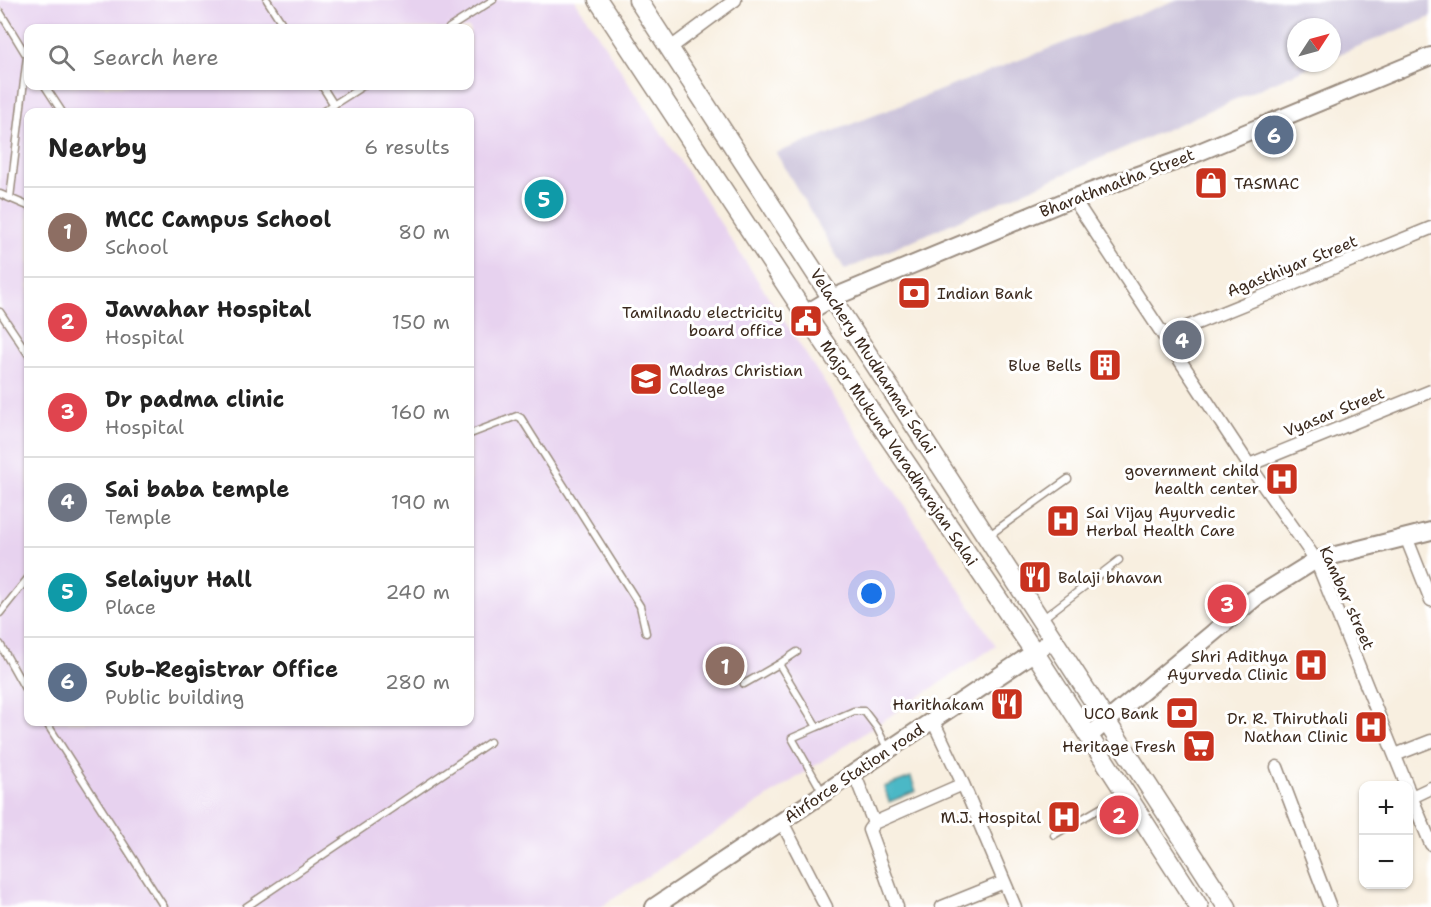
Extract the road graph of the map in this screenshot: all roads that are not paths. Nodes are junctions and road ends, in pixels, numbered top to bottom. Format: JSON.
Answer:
{"nodes":[{"id":1,"x":267,"y":0,"type":"edge"},
{"id":2,"x":493,"y":0,"type":"edge"},
{"id":3,"x":598,"y":0,"type":"edge"},
{"id":4,"x":638,"y":0,"type":"edge"},
{"id":5,"x":735,"y":0,"type":"edge"},
{"id":6,"x":0,"y":12,"type":"edge"},
{"id":7,"x":282,"y":24,"type":"edge"},
{"id":8,"x":456,"y":24,"type":"edge"},
{"id":9,"x":669,"y":49,"type":"junction"},
{"id":10,"x":24,"y":51,"type":"edge"},
{"id":11,"x":1431,"y":56,"type":"edge"},
{"id":12,"x":24,"y":88,"type":"edge"},
{"id":13,"x":48,"y":90,"type":"edge"},
{"id":14,"x":325,"y":90,"type":"edge"},
{"id":15,"x":357,"y":90,"type":"edge"},
{"id":16,"x":334,"y":105,"type":"junction"},
{"id":17,"x":59,"y":108,"type":"edge"},
{"id":18,"x":329,"y":108,"type":"edge"},
{"id":19,"x":0,"y":194,"type":"edge"},
{"id":20,"x":10,"y":198,"type":"junction"},
{"id":21,"x":1073,"y":198,"type":"junction"},
{"id":22,"x":24,"y":204,"type":"edge"},
{"id":23,"x":1431,"y":228,"type":"edge"},
{"id":24,"x":832,"y":298,"type":"junction"},
{"id":25,"x":0,"y":312,"type":"edge"},
{"id":26,"x":805,"y":314,"type":"junction"},
{"id":27,"x":1165,"y":336,"type":"junction"},
{"id":28,"x":24,"y":348,"type":"edge"},
{"id":29,"x":1431,"y":391,"type":"edge"},
{"id":30,"x":474,"y":432,"type":"edge"},
{"id":31,"x":1249,"y":465,"type":"junction"},
{"id":32,"x":1068,"y":479,"type":"dead end"},
{"id":33,"x":1431,"y":531,"type":"edge"},
{"id":34,"x":987,"y":536,"type":"junction"},
{"id":35,"x":1406,"y":537,"type":"junction"},
{"id":36,"x":1119,"y":560,"type":"dead end"},
{"id":37,"x":1316,"y":560,"type":"junction"},
{"id":38,"x":24,"y":583,"type":"edge"},
{"id":39,"x":1431,"y":600,"type":"edge"},
{"id":40,"x":0,"y":613,"type":"edge"},
{"id":41,"x":1041,"y":620,"type":"junction"},
{"id":42,"x":646,"y":633,"type":"dead end"},
{"id":43,"x":1054,"y":639,"type":"junction"},
{"id":44,"x":0,"y":644,"type":"edge"},
{"id":45,"x":797,"y":652,"type":"dead end"},
{"id":46,"x":1035,"y":653,"type":"junction"},
{"id":47,"x":779,"y":664,"type":"junction"},
{"id":48,"x":744,"y":684,"type":"dead end"},
{"id":49,"x":24,"y":687,"type":"edge"},
{"id":50,"x":933,"y":721,"type":"junction"},
{"id":51,"x":1107,"y":722,"type":"junction"},
{"id":52,"x":49,"y":726,"type":"edge"},
{"id":53,"x":817,"y":727,"type":"junction"},
{"id":54,"x":1089,"y":736,"type":"junction"},
{"id":55,"x":1431,"y":741,"type":"edge"},
{"id":56,"x":490,"y":742,"type":"dead end"},
{"id":57,"x":889,"y":750,"type":"junction"},
{"id":58,"x":1395,"y":755,"type":"junction"},
{"id":59,"x":1277,"y":767,"type":"dead end"},
{"id":60,"x":854,"y":774,"type":"junction"},
{"id":61,"x":1405,"y":781,"type":"edge"},
{"id":62,"x":963,"y":784,"type":"junction"},
{"id":63,"x":1431,"y":788,"type":"edge"},
{"id":64,"x":1413,"y":790,"type":"edge"},
{"id":65,"x":1126,"y":793,"type":"junction"},
{"id":66,"x":824,"y":794,"type":"junction"},
{"id":67,"x":1413,"y":800,"type":"edge"},
{"id":68,"x":782,"y":822,"type":"junction"},
{"id":69,"x":874,"y":823,"type":"junction"},
{"id":70,"x":1054,"y":835,"type":"dead end"},
{"id":71,"x":1431,"y":844,"type":"edge"},
{"id":72,"x":1004,"y":882,"type":"junction"},
{"id":73,"x":165,"y":907,"type":"edge"},
{"id":74,"x":246,"y":907,"type":"edge"},
{"id":75,"x":654,"y":907,"type":"edge"},
{"id":76,"x":826,"y":907,"type":"edge"},
{"id":77,"x":897,"y":907,"type":"edge"},
{"id":78,"x":942,"y":907,"type":"edge"},
{"id":79,"x":1015,"y":907,"type":"edge"},
{"id":80,"x":1199,"y":907,"type":"edge"},
{"id":81,"x":1227,"y":907,"type":"edge"},
{"id":82,"x":1330,"y":907,"type":"edge"}],
"edges":[{"from":1,"to":7,"type":"lane"},
{"from":2,"to":8,"type":"lane"},
{"from":3,"to":26,"type":"main road","name":"Major Mukund Varadharajan Salai"},
{"from":4,"to":9,"type":"main road","name":"Velachery Mudhanmai Salai"},
{"from":5,"to":9,"type":"street"},
{"from":6,"to":10,"type":"lane"},
{"from":9,"to":24,"type":"main road","name":"Velachery Mudhanmai Salai"},
{"from":11,"to":21,"type":"street","name":"Bharathmatha Street"},
{"from":12,"to":20,"type":"lane"},
{"from":13,"to":17,"type":"lane"},
{"from":14,"to":16,"type":"lane"},
{"from":15,"to":16,"type":"lane"},
{"from":16,"to":18,"type":"lane"},
{"from":19,"to":20,"type":"lane"},
{"from":20,"to":22,"type":"lane"},
{"from":21,"to":24,"type":"street","name":"Bharathmatha Street"},
{"from":21,"to":27,"type":"street","name":"Kambar street"},
{"from":23,"to":27,"type":"street","name":"Agasthiyar Street"},
{"from":24,"to":26,"type":"street","name":"Bharathmatha Street"},
{"from":24,"to":34,"type":"main road","name":"Velachery Mudhanmai Salai"},
{"from":25,"to":28,"type":"lane"},
{"from":26,"to":46,"type":"main road","name":"Major Mukund Varadharajan Salai"},
{"from":27,"to":31,"type":"street","name":"Kambar street"},
{"from":29,"to":31,"type":"street","name":"Vyasar Street"},
{"from":30,"to":42,"type":"lane"},
{"from":31,"to":37,"type":"street","name":"Kambar street"},
{"from":32,"to":34,"type":"lane"},
{"from":33,"to":35,"type":"street"},
{"from":34,"to":41,"type":"main road","name":"Velachery Mudhanmai Salai"},
{"from":35,"to":37,"type":"street"},
{"from":35,"to":39,"type":"street"},
{"from":36,"to":41,"type":"lane"},
{"from":37,"to":51,"type":"street"},
{"from":37,"to":58,"type":"street","name":"Kambar street"},
{"from":38,"to":40,"type":"lane"},
{"from":41,"to":43,"type":"main road","name":"Velachery Mudhanmai Salai"},
{"from":43,"to":46,"type":"street","name":"Airforce Station road"},
{"from":43,"to":51,"type":"main road","name":"Velachery Mudhanmai Salai"},
{"from":44,"to":49,"type":"lane"},
{"from":45,"to":47,"type":"lane"},
{"from":46,"to":50,"type":"street","name":"Airforce Station road"},
{"from":46,"to":54,"type":"main road","name":"Major Mukund Varadharajan Salai"},
{"from":47,"to":48,"type":"lane"},
{"from":47,"to":53,"type":"lane"},
{"from":50,"to":57,"type":"street","name":"Airforce Station road"},
{"from":50,"to":62,"type":"street"},
{"from":51,"to":54,"type":"street"},
{"from":51,"to":81,"type":"main road"},
{"from":52,"to":73,"type":"lane"},
{"from":53,"to":57,"type":"lane"},
{"from":53,"to":66,"type":"lane"},
{"from":54,"to":65,"type":"main road","name":"Major Mukund Varadharajan Salai"},
{"from":55,"to":58,"type":"street"},
{"from":56,"to":74,"type":"lane"},
{"from":57,"to":60,"type":"street","name":"Airforce Station road"},
{"from":58,"to":61,"type":"street","name":"Kambar street"},
{"from":59,"to":82,"type":"street"},
{"from":60,"to":66,"type":"street","name":"Airforce Station road"},
{"from":60,"to":69,"type":"street"},
{"from":62,"to":69,"type":"street"},
{"from":62,"to":72,"type":"street"},
{"from":63,"to":64,"type":"street"},
{"from":65,"to":70,"type":"lane"},
{"from":65,"to":80,"type":"main road","name":"Major Mukund Varadharajan Salai"},
{"from":66,"to":68,"type":"street","name":"Airforce Station road"},
{"from":67,"to":71,"type":"street","name":"Kambar street"},
{"from":68,"to":75,"type":"street","name":"Airforce Station road"},
{"from":68,"to":76,"type":"street"},
{"from":69,"to":77,"type":"street"},
{"from":72,"to":78,"type":"street"},
{"from":72,"to":79,"type":"street"}]}
